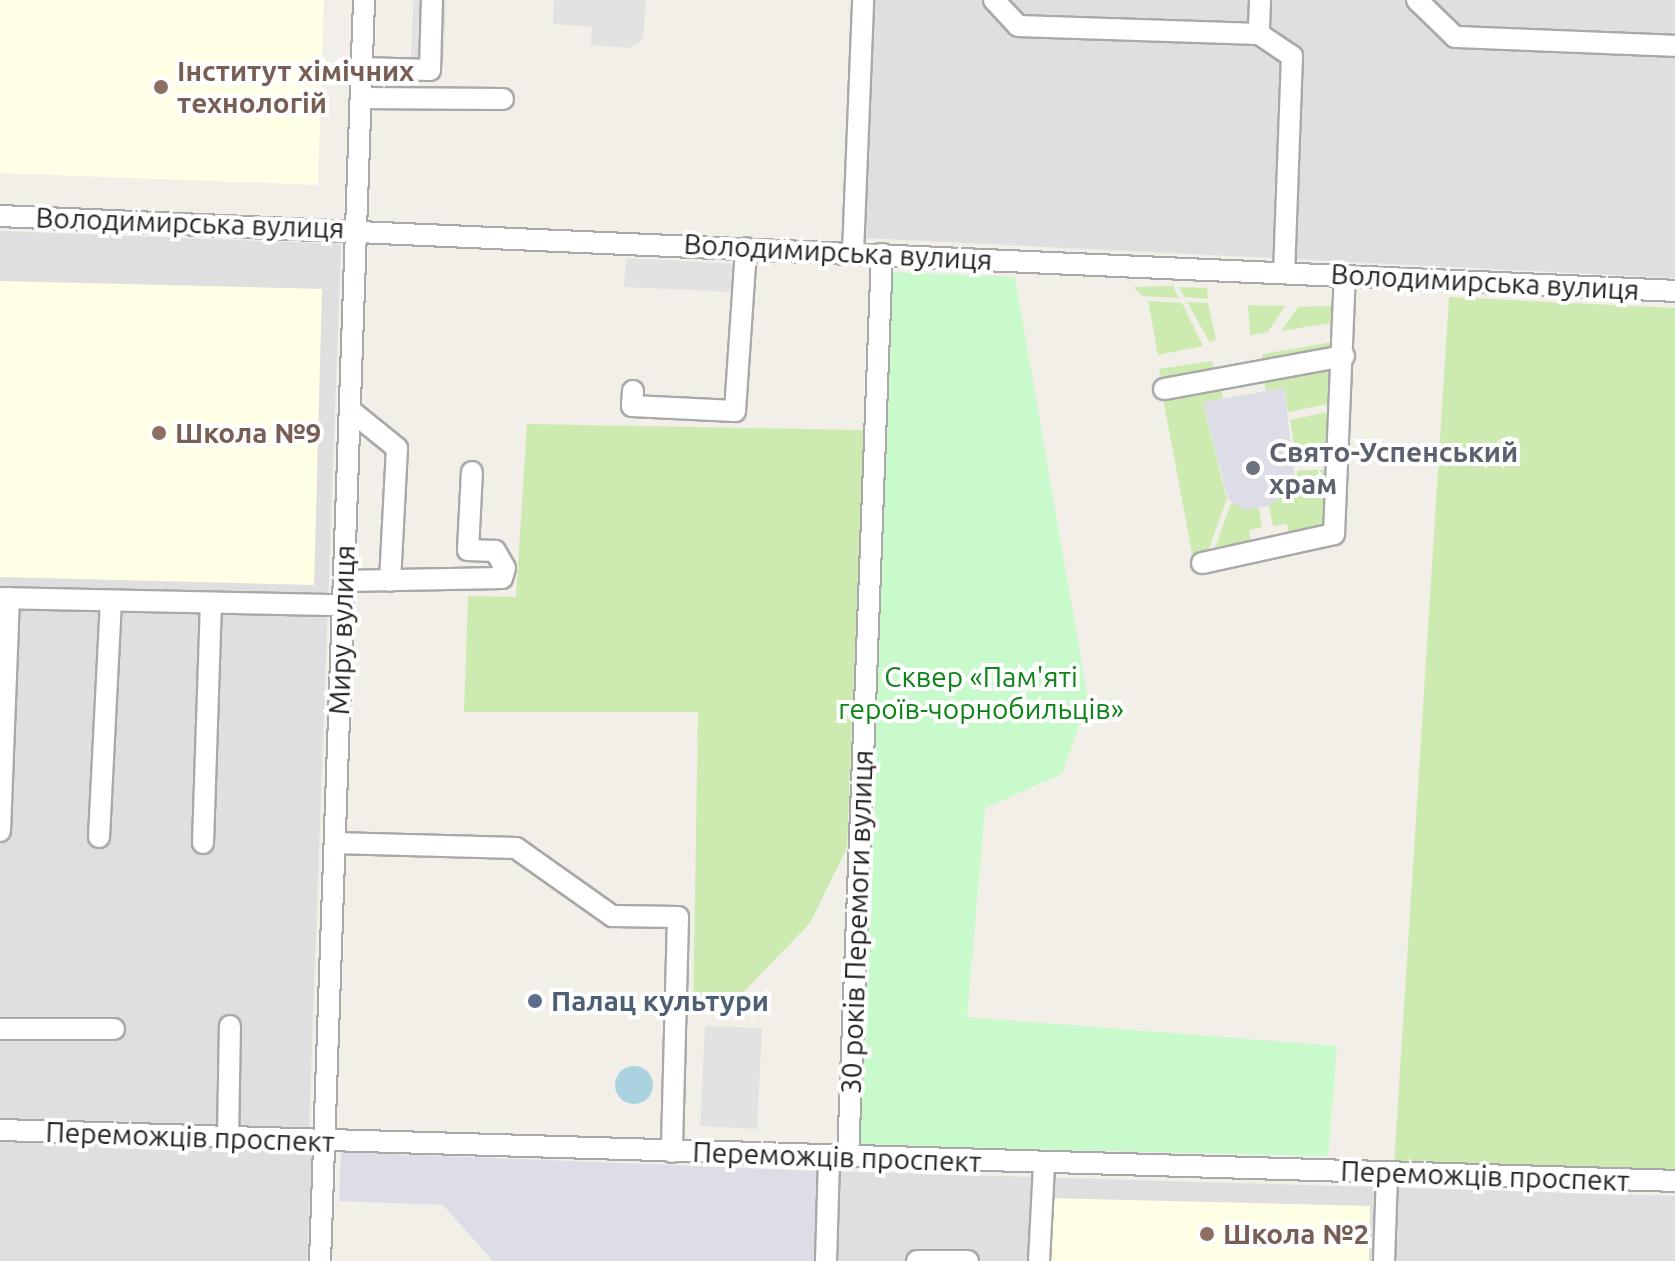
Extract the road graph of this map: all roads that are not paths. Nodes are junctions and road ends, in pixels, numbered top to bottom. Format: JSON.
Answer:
{"nodes":[{"id":1,"x":364,"y":0,"type":"edge"},
{"id":2,"x":432,"y":0,"type":"edge"},
{"id":3,"x":863,"y":0,"type":"edge"},
{"id":4,"x":994,"y":0,"type":"edge"},
{"id":5,"x":1260,"y":0,"type":"edge"},
{"id":6,"x":1417,"y":0,"type":"edge"},
{"id":7,"x":1259,"y":34,"type":"junction"},
{"id":8,"x":1675,"y":36,"type":"edge"},
{"id":9,"x":1675,"y":46,"type":"edge"},
{"id":10,"x":362,"y":68,"type":"junction"},
{"id":11,"x":361,"y":98,"type":"junction"},
{"id":12,"x":503,"y":99,"type":"dead end"},
{"id":13,"x":0,"y":216,"type":"edge"},
{"id":14,"x":356,"y":229,"type":"junction"},
{"id":15,"x":746,"y":248,"type":"junction"},
{"id":16,"x":853,"y":253,"type":"junction"},
{"id":17,"x":882,"y":254,"type":"junction"},
{"id":18,"x":1284,"y":273,"type":"junction"},
{"id":19,"x":1345,"y":276,"type":"junction"},
{"id":20,"x":1675,"y":291,"type":"edge"},
{"id":21,"x":1344,"y":356,"type":"junction"},
{"id":22,"x":1164,"y":389,"type":"dead end"},
{"id":23,"x":633,"y":391,"type":"dead end"},
{"id":24,"x":350,"y":410,"type":"junction"},
{"id":25,"x":472,"y":472,"type":"dead end"},
{"id":26,"x":1202,"y":563,"type":"dead end"},
{"id":27,"x":344,"y":581,"type":"junction"},
{"id":28,"x":390,"y":581,"type":"junction"},
{"id":29,"x":5,"y":598,"type":"edge"},
{"id":30,"x":111,"y":601,"type":"junction"},
{"id":31,"x":211,"y":603,"type":"junction"},
{"id":32,"x":343,"y":605,"type":"junction"},
{"id":33,"x":0,"y":831,"type":"edge"},
{"id":34,"x":99,"y":837,"type":"dead end"},
{"id":35,"x":203,"y":843,"type":"dead end"},
{"id":36,"x":335,"y":843,"type":"junction"},
{"id":37,"x":230,"y":1026,"type":"dead end"},
{"id":38,"x":0,"y":1029,"type":"edge"},
{"id":39,"x":114,"y":1029,"type":"dead end"},
{"id":40,"x":0,"y":1130,"type":"edge"},
{"id":41,"x":228,"y":1138,"type":"junction"},
{"id":42,"x":324,"y":1142,"type":"junction"},
{"id":43,"x":672,"y":1152,"type":"junction"},
{"id":44,"x":838,"y":1157,"type":"junction"},
{"id":45,"x":1044,"y":1164,"type":"junction"},
{"id":46,"x":1387,"y":1174,"type":"junction"},
{"id":47,"x":1675,"y":1181,"type":"edge"},
{"id":48,"x":320,"y":1261,"type":"edge"},
{"id":49,"x":826,"y":1261,"type":"edge"},
{"id":50,"x":917,"y":1261,"type":"edge"},
{"id":51,"x":968,"y":1261,"type":"edge"},
{"id":52,"x":1039,"y":1261,"type":"edge"},
{"id":53,"x":1384,"y":1261,"type":"edge"}],
"edges":[{"from":1,"to":10,"type":"street","name":"Миру вулиця"},
{"from":2,"to":10,"type":"street"},
{"from":3,"to":16,"type":"street"},
{"from":4,"to":7,"type":"street"},
{"from":5,"to":7,"type":"street"},
{"from":6,"to":9,"type":"street"},
{"from":7,"to":18,"type":"street"},
{"from":8,"to":9,"type":"street"},
{"from":10,"to":11,"type":"street","name":"Миру вулиця"},
{"from":11,"to":12,"type":"street"},
{"from":11,"to":14,"type":"street","name":"Миру вулиця"},
{"from":13,"to":14,"type":"street","name":"Володимирська вулиця"},
{"from":14,"to":15,"type":"street","name":"Володимирська вулиця"},
{"from":14,"to":24,"type":"street","name":"Миру вулиця"},
{"from":15,"to":16,"type":"street","name":"Володимирська вулиця"},
{"from":15,"to":23,"type":"street"},
{"from":16,"to":17,"type":"street","name":"Володимирська вулиця"},
{"from":17,"to":18,"type":"street","name":"Володимирська вулиця"},
{"from":17,"to":44,"type":"street","name":"30 років Перемоги вулиця"},
{"from":18,"to":19,"type":"street","name":"Володимирська вулиця"},
{"from":19,"to":20,"type":"street","name":"Володимирська вулиця"},
{"from":19,"to":21,"type":"street"},
{"from":21,"to":22,"type":"street"},
{"from":21,"to":26,"type":"street"},
{"from":24,"to":27,"type":"street","name":"Миру вулиця"},
{"from":24,"to":28,"type":"street"},
{"from":25,"to":28,"type":"street"},
{"from":27,"to":28,"type":"street"},
{"from":27,"to":32,"type":"street","name":"Миру вулиця"},
{"from":29,"to":30,"type":"street"},
{"from":29,"to":33,"type":"street"},
{"from":30,"to":31,"type":"street"},
{"from":30,"to":34,"type":"street"},
{"from":31,"to":32,"type":"street"},
{"from":31,"to":35,"type":"street"},
{"from":32,"to":36,"type":"street","name":"Миру вулиця"},
{"from":36,"to":42,"type":"street","name":"Миру вулиця"},
{"from":36,"to":43,"type":"street"},
{"from":37,"to":41,"type":"street"},
{"from":38,"to":39,"type":"street"},
{"from":40,"to":41,"type":"street","name":"Переможців проспект"},
{"from":41,"to":42,"type":"street","name":"Переможців проспект"},
{"from":42,"to":43,"type":"street","name":"Переможців проспект"},
{"from":42,"to":48,"type":"street","name":"Миру вулиця"},
{"from":43,"to":44,"type":"street","name":"Переможців проспект"},
{"from":44,"to":45,"type":"street","name":"Переможців проспект"},
{"from":44,"to":49,"type":"street","name":"30 років Перемоги вулиця"},
{"from":45,"to":46,"type":"street","name":"Переможців проспект"},
{"from":45,"to":52,"type":"street"},
{"from":46,"to":47,"type":"street","name":"Переможців проспект"},
{"from":46,"to":53,"type":"street"},
{"from":50,"to":51,"type":"street"}]}
